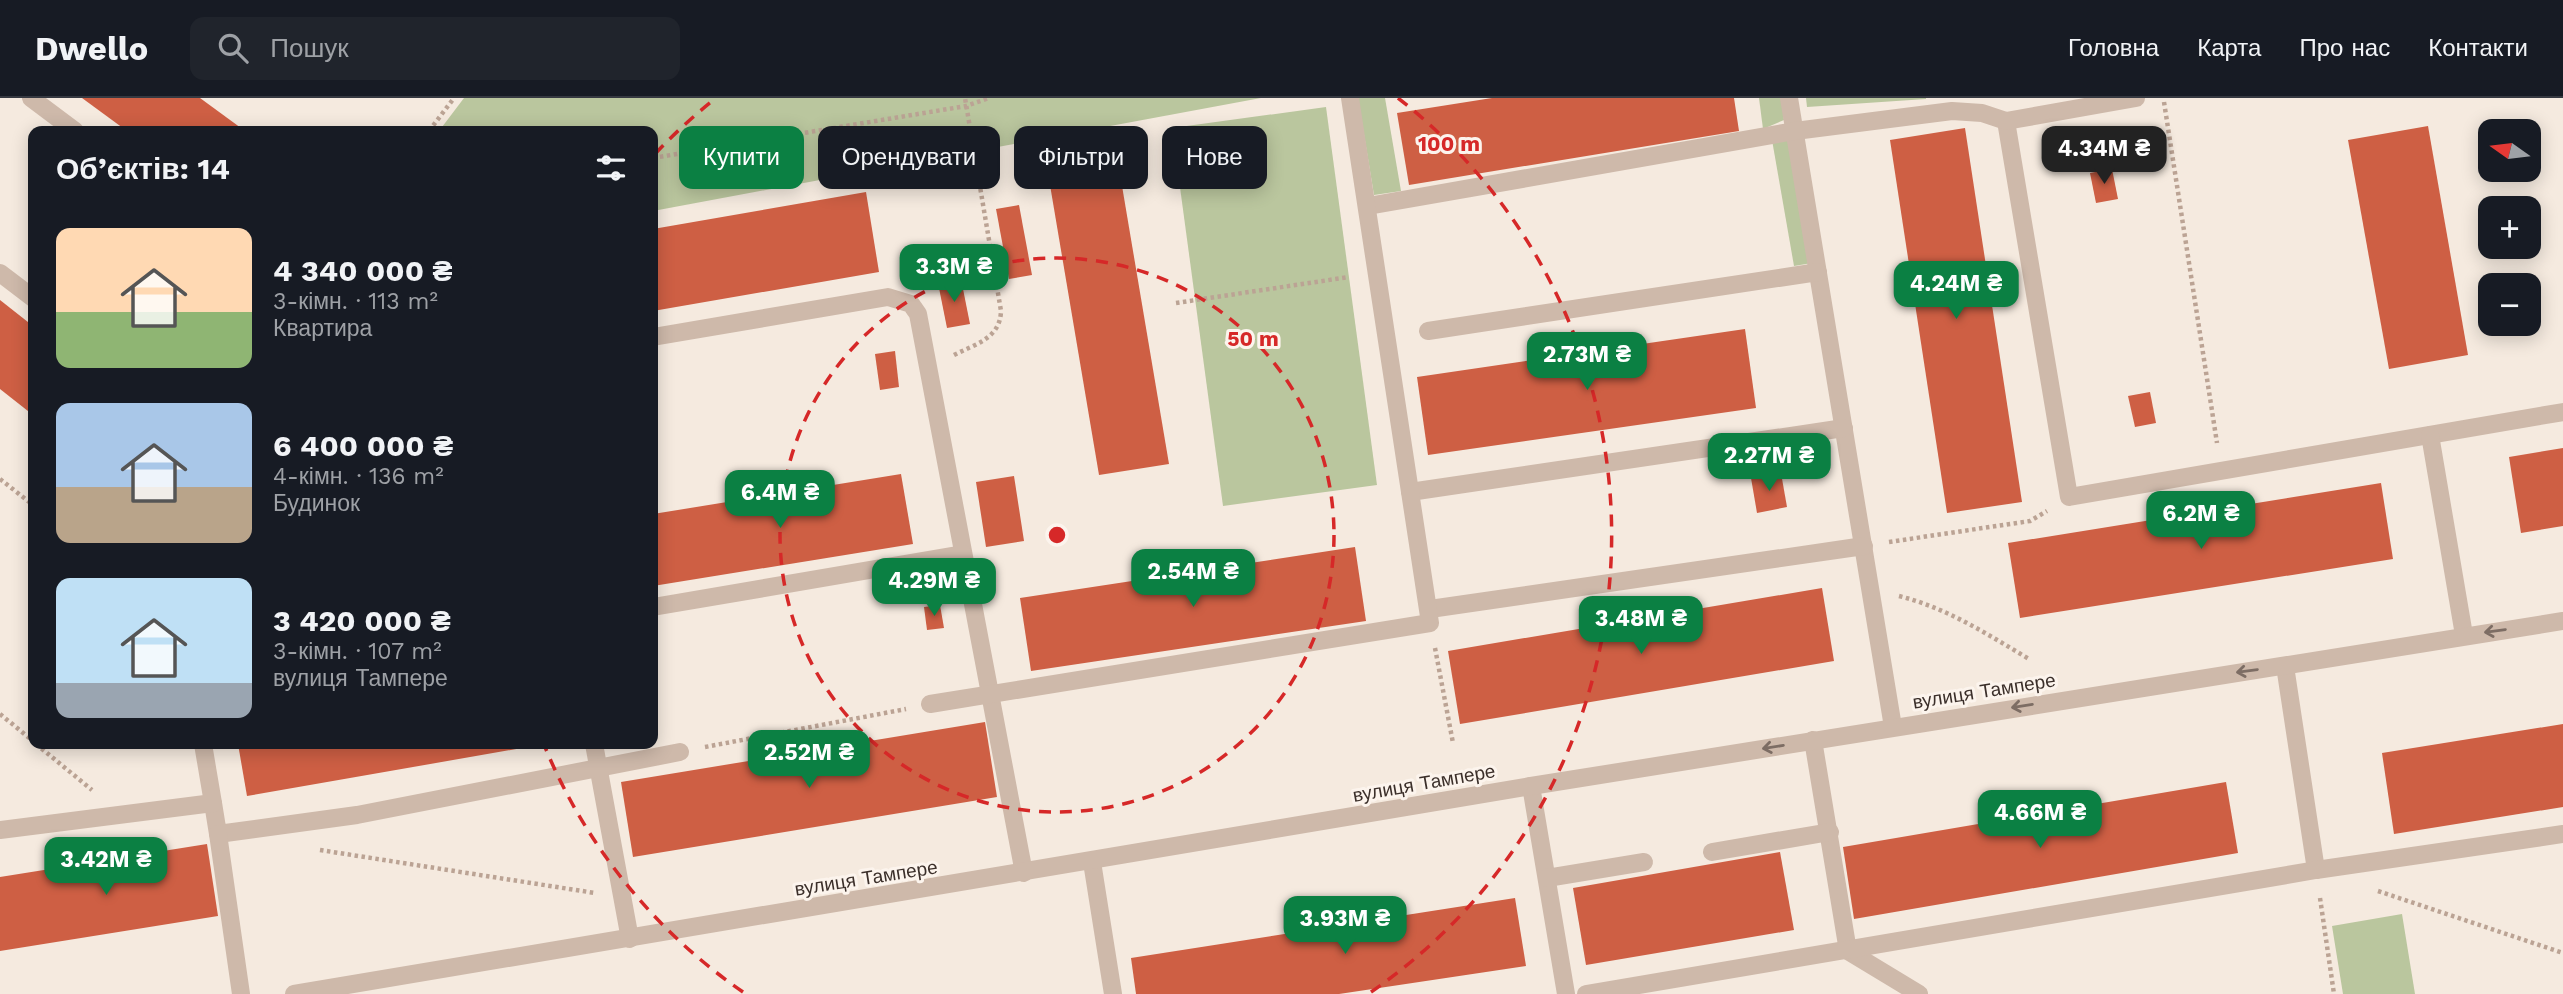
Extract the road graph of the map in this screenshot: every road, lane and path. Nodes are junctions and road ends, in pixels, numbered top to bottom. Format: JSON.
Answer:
{"nodes":[{"id":1,"x":30,"y":98,"type":"edge"},
{"id":2,"x":454,"y":98,"type":"edge"},
{"id":3,"x":965,"y":98,"type":"edge"},
{"id":4,"x":972,"y":98,"type":"edge"},
{"id":5,"x":989,"y":98,"type":"edge"},
{"id":6,"x":1350,"y":98,"type":"edge"},
{"id":7,"x":1789,"y":98,"type":"edge"},
{"id":8,"x":2137,"y":98,"type":"edge"},
{"id":9,"x":2163,"y":98,"type":"edge"},
{"id":10,"x":967,"y":106,"type":"junction"},
{"id":11,"x":2006,"y":121,"type":"junction"},
{"id":12,"x":68,"y":126,"type":"edge"},
{"id":13,"x":433,"y":126,"type":"edge"},
{"id":14,"x":1795,"y":131,"type":"junction"},
{"id":15,"x":658,"y":157,"type":"edge"},
{"id":16,"x":1368,"y":206,"type":"junction"},
{"id":17,"x":1378,"y":272,"type":"junction"},
{"id":18,"x":1818,"y":272,"type":"junction"},
{"id":19,"x":0,"y":273,"type":"edge"},
{"id":20,"x":28,"y":294,"type":"edge"},
{"id":21,"x":1176,"y":303,"type":"dead end"},
{"id":22,"x":1428,"y":331,"type":"dead end"},
{"id":23,"x":658,"y":336,"type":"edge"},
{"id":24,"x":927,"y":367,"type":"junction"},
{"id":25,"x":2563,"y":412,"type":"edge"},
{"id":26,"x":1844,"y":428,"type":"junction"},
{"id":27,"x":2430,"y":435,"type":"junction"},
{"id":28,"x":2222,"y":471,"type":"junction"},
{"id":29,"x":0,"y":479,"type":"edge"},
{"id":30,"x":1410,"y":492,"type":"junction"},
{"id":31,"x":2069,"y":497,"type":"junction"},
{"id":32,"x":28,"y":501,"type":"edge"},
{"id":33,"x":1864,"y":546,"type":"junction"},
{"id":34,"x":963,"y":554,"type":"junction"},
{"id":35,"x":1871,"y":589,"type":"junction"},
{"id":36,"x":658,"y":606,"type":"edge"},
{"id":37,"x":1430,"y":616,"type":"junction"},
{"id":38,"x":2563,"y":621,"type":"edge"},
{"id":39,"x":2465,"y":635,"type":"junction"},
{"id":40,"x":2029,"y":659,"type":"dead end"},
{"id":41,"x":2285,"y":666,"type":"junction"},
{"id":42,"x":990,"y":692,"type":"junction"},
{"id":43,"x":930,"y":704,"type":"joint"},
{"id":44,"x":0,"y":713,"type":"edge"},
{"id":45,"x":1893,"y":727,"type":"junction"},
{"id":46,"x":28,"y":737,"type":"edge"},
{"id":47,"x":1813,"y":740,"type":"junction"},
{"id":48,"x":1454,"y":743,"type":"dead end"},
{"id":49,"x":42,"y":749,"type":"edge"},
{"id":50,"x":204,"y":749,"type":"edge"},
{"id":51,"x":595,"y":749,"type":"edge"},
{"id":52,"x":680,"y":752,"type":"joint"},
{"id":53,"x":599,"y":768,"type":"junction"},
{"id":54,"x":1531,"y":786,"type":"junction"},
{"id":55,"x":213,"y":803,"type":"junction"},
{"id":56,"x":120,"y":814,"type":"junction"},
{"id":57,"x":0,"y":830,"type":"edge"},
{"id":58,"x":1830,"y":832,"type":"junction"},
{"id":59,"x":218,"y":834,"type":"junction"},
{"id":60,"x":2563,"y":834,"type":"edge"},
{"id":61,"x":313,"y":849,"type":"dead end"},
{"id":62,"x":1712,"y":852,"type":"dead end"},
{"id":63,"x":1093,"y":862,"type":"junction"},
{"id":64,"x":1644,"y":862,"type":"dead end"},
{"id":65,"x":2316,"y":870,"type":"junction"},
{"id":66,"x":1024,"y":873,"type":"junction"},
{"id":67,"x":1547,"y":878,"type":"junction"},
{"id":68,"x":2368,"y":888,"type":"dead end"},
{"id":69,"x":595,"y":893,"type":"dead end"},
{"id":70,"x":630,"y":939,"type":"junction"},
{"id":71,"x":1848,"y":951,"type":"junction"},
{"id":72,"x":2563,"y":953,"type":"edge"},
{"id":73,"x":241,"y":994,"type":"edge"},
{"id":74,"x":294,"y":994,"type":"edge"},
{"id":75,"x":1113,"y":994,"type":"edge"},
{"id":76,"x":1566,"y":994,"type":"edge"},
{"id":77,"x":1586,"y":994,"type":"edge"},
{"id":78,"x":1919,"y":994,"type":"edge"},
{"id":79,"x":2334,"y":994,"type":"edge"}],
"edges":[{"from":1,"to":12,"type":"street"},
{"from":2,"to":13,"type":"path"},
{"from":3,"to":10,"type":"path"},
{"from":4,"to":10,"type":"path"},
{"from":5,"to":10,"type":"path"},
{"from":6,"to":16,"type":"street"},
{"from":7,"to":14,"type":"street"},
{"from":8,"to":11,"type":"street"},
{"from":9,"to":28,"type":"path"},
{"from":10,"to":15,"type":"path"},
{"from":10,"to":24,"type":"path"},
{"from":11,"to":14,"type":"street"},
{"from":11,"to":31,"type":"street"},
{"from":14,"to":16,"type":"street"},
{"from":14,"to":18,"type":"street"},
{"from":16,"to":17,"type":"street"},
{"from":17,"to":21,"type":"path"},
{"from":17,"to":30,"type":"street"},
{"from":18,"to":22,"type":"street"},
{"from":18,"to":26,"type":"street"},
{"from":19,"to":20,"type":"street"},
{"from":23,"to":24,"type":"street"},
{"from":24,"to":34,"type":"street"},
{"from":25,"to":27,"type":"street"},
{"from":26,"to":30,"type":"street"},
{"from":26,"to":33,"type":"street"},
{"from":27,"to":28,"type":"street"},
{"from":27,"to":39,"type":"street"},
{"from":28,"to":31,"type":"street"},
{"from":29,"to":32,"type":"path"},
{"from":30,"to":37,"type":"street"},
{"from":31,"to":33,"type":"path"},
{"from":33,"to":35,"type":"street"},
{"from":33,"to":37,"type":"street"},
{"from":34,"to":36,"type":"street"},
{"from":34,"to":42,"type":"street"},
{"from":35,"to":40,"type":"path"},
{"from":35,"to":45,"type":"street"},
{"from":37,"to":42,"type":"street"},
{"from":37,"to":48,"type":"path"},
{"from":38,"to":39,"type":"street","name":"вулиця Тампере","one_way":true},
{"from":39,"to":41,"type":"street","name":"вулиця Тампере"},
{"from":41,"to":45,"type":"street","name":"вулиця Тампере","one_way":true},
{"from":41,"to":65,"type":"street"},
{"from":42,"to":43,"type":"street"},
{"from":42,"to":66,"type":"street"},
{"from":43,"to":52,"type":"path"},
{"from":44,"to":46,"type":"path"},
{"from":45,"to":47,"type":"street","name":"вулиця Тампере"},
{"from":47,"to":54,"type":"street","name":"вулиця Тампере","one_way":true},
{"from":47,"to":58,"type":"street"},
{"from":49,"to":56,"type":"path"},
{"from":50,"to":55,"type":"street"},
{"from":51,"to":53,"type":"street"},
{"from":52,"to":53,"type":"street"},
{"from":53,"to":59,"type":"street"},
{"from":53,"to":70,"type":"street"},
{"from":54,"to":63,"type":"street","name":"вулиця Тампере"},
{"from":54,"to":67,"type":"street"},
{"from":55,"to":56,"type":"street"},
{"from":55,"to":59,"type":"street"},
{"from":56,"to":57,"type":"street"},
{"from":58,"to":62,"type":"street"},
{"from":58,"to":71,"type":"street"},
{"from":59,"to":73,"type":"street"},
{"from":60,"to":65,"type":"street"},
{"from":61,"to":69,"type":"path"},
{"from":63,"to":66,"type":"street","name":"вулиця Тампере"},
{"from":63,"to":75,"type":"street"},
{"from":64,"to":67,"type":"street"},
{"from":65,"to":71,"type":"street"},
{"from":65,"to":79,"type":"path"},
{"from":66,"to":70,"type":"street","name":"вулиця Тампере"},
{"from":67,"to":76,"type":"street"},
{"from":68,"to":72,"type":"path"},
{"from":70,"to":74,"type":"street","name":"вулиця Тампере"},
{"from":71,"to":77,"type":"street"},
{"from":71,"to":78,"type":"street"}]}
